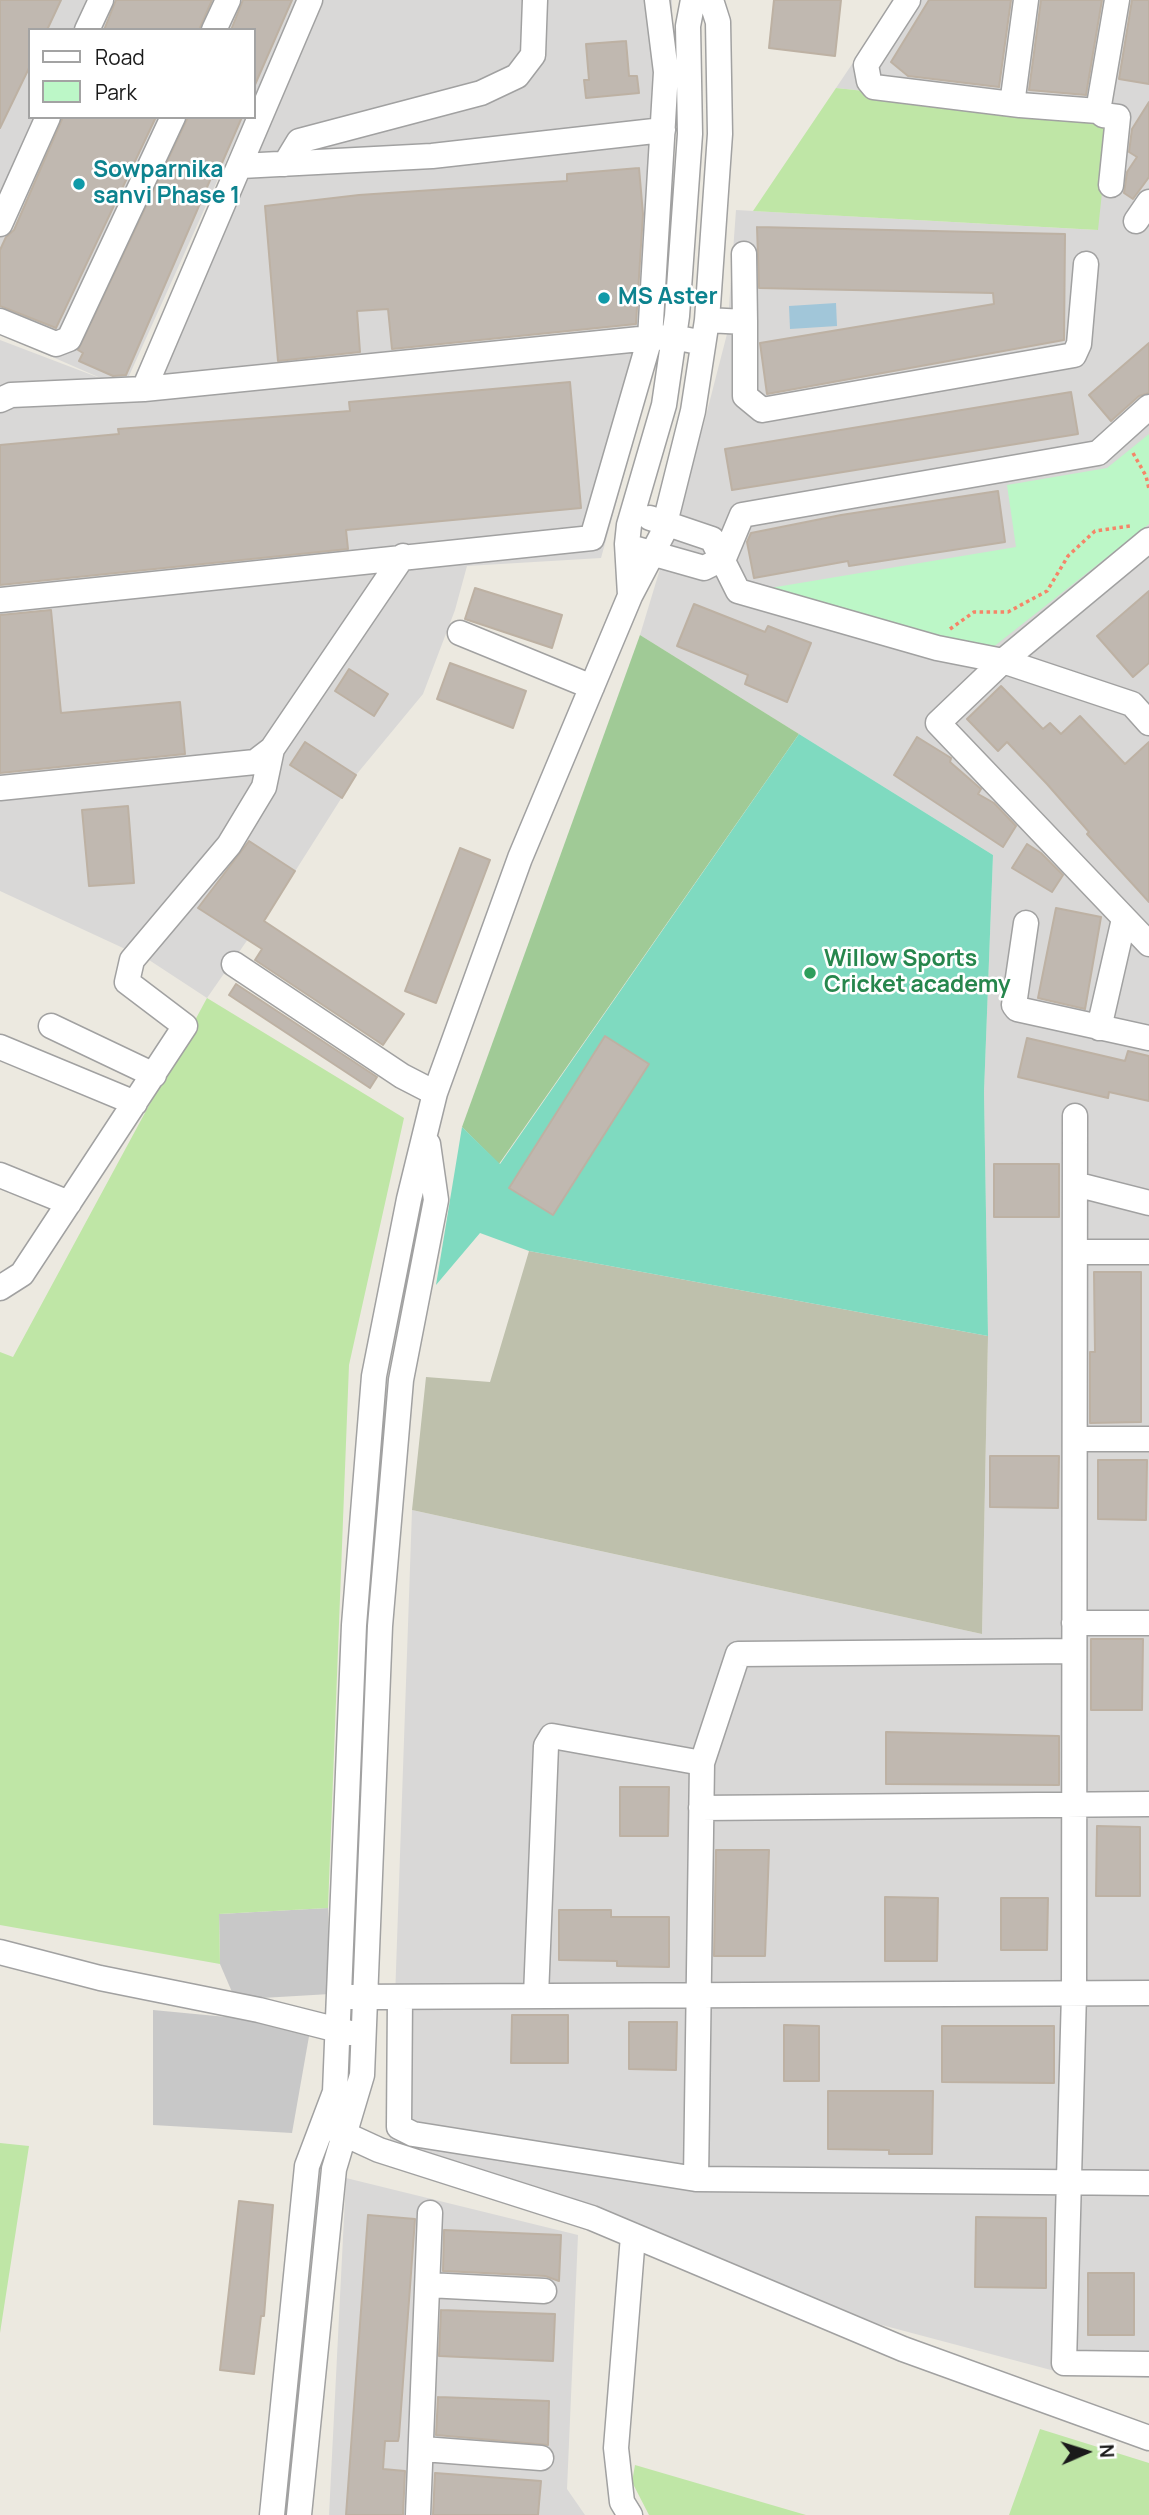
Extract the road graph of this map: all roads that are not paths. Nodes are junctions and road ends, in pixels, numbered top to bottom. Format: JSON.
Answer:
{"nodes":[{"id":1,"x":91,"y":0,"type":"edge"},
{"id":2,"x":101,"y":0,"type":"edge"},
{"id":3,"x":228,"y":0,"type":"edge"},
{"id":4,"x":310,"y":0,"type":"edge"},
{"id":5,"x":535,"y":0,"type":"edge"},
{"id":6,"x":657,"y":0,"type":"edge"},
{"id":7,"x":694,"y":0,"type":"edge"},
{"id":8,"x":711,"y":0,"type":"edge"},
{"id":9,"x":908,"y":0,"type":"edge"},
{"id":10,"x":1026,"y":0,"type":"edge"},
{"id":11,"x":1117,"y":0,"type":"edge"},
{"id":12,"x":78,"y":28,"type":"edge"},
{"id":13,"x":89,"y":28,"type":"edge"},
{"id":14,"x":215,"y":28,"type":"edge"},
{"id":15,"x":1020,"y":105,"type":"junction"},
{"id":16,"x":1098,"y":111,"type":"junction"},
{"id":17,"x":37,"y":119,"type":"edge"},
{"id":18,"x":47,"y":119,"type":"edge"},
{"id":19,"x":172,"y":119,"type":"edge"},
{"id":20,"x":663,"y":130,"type":"junction"},
{"id":21,"x":285,"y":164,"type":"junction"},
{"id":22,"x":241,"y":166,"type":"junction"},
{"id":23,"x":1111,"y":185,"type":"dead end"},
{"id":24,"x":0,"y":202,"type":"edge"},
{"id":25,"x":0,"y":224,"type":"edge"},
{"id":26,"x":744,"y":254,"type":"dead end"},
{"id":27,"x":1086,"y":264,"type":"dead end"},
{"id":28,"x":0,"y":321,"type":"edge"},
{"id":29,"x":746,"y":322,"type":"junction"},
{"id":30,"x":705,"y":331,"type":"junction"},
{"id":31,"x":662,"y":338,"type":"junction"},
{"id":32,"x":144,"y":389,"type":"junction"},
{"id":33,"x":0,"y":400,"type":"edge"},
{"id":34,"x":1149,"y":407,"type":"edge"},
{"id":35,"x":633,"y":512,"type":"junction"},
{"id":36,"x":665,"y":523,"type":"junction"},
{"id":37,"x":1143,"y":532,"type":"edge"},
{"id":38,"x":626,"y":544,"type":"junction"},
{"id":39,"x":652,"y":554,"type":"junction"},
{"id":40,"x":402,"y":556,"type":"junction"},
{"id":41,"x":724,"y":558,"type":"junction"},
{"id":42,"x":630,"y":596,"type":"junction"},
{"id":43,"x":0,"y":600,"type":"edge"},
{"id":44,"x":460,"y":633,"type":"dead end"},
{"id":45,"x":1003,"y":661,"type":"junction"},
{"id":46,"x":592,"y":687,"type":"junction"},
{"id":47,"x":1149,"y":723,"type":"edge"},
{"id":48,"x":272,"y":749,"type":"junction"},
{"id":49,"x":0,"y":788,"type":"edge"},
{"id":50,"x":1124,"y":919,"type":"junction"},
{"id":51,"x":1026,"y":923,"type":"dead end"},
{"id":52,"x":1149,"y":944,"type":"edge"},
{"id":53,"x":234,"y":964,"type":"dead end"},
{"id":54,"x":51,"y":1026,"type":"dead end"},
{"id":55,"x":1099,"y":1028,"type":"junction"},
{"id":56,"x":1149,"y":1038,"type":"edge"},
{"id":57,"x":0,"y":1047,"type":"edge"},
{"id":58,"x":154,"y":1075,"type":"junction"},
{"id":59,"x":435,"y":1093,"type":"junction"},
{"id":60,"x":135,"y":1103,"type":"junction"},
{"id":61,"x":1075,"y":1116,"type":"dead end"},
{"id":62,"x":427,"y":1136,"type":"junction"},
{"id":63,"x":0,"y":1175,"type":"edge"},
{"id":64,"x":1075,"y":1184,"type":"junction"},
{"id":65,"x":69,"y":1203,"type":"junction"},
{"id":66,"x":1149,"y":1203,"type":"edge"},
{"id":67,"x":1075,"y":1252,"type":"junction"},
{"id":68,"x":1149,"y":1252,"type":"edge"},
{"id":69,"x":1,"y":1288,"type":"edge"},
{"id":70,"x":1075,"y":1439,"type":"junction"},
{"id":71,"x":1149,"y":1439,"type":"edge"},
{"id":72,"x":1074,"y":1623,"type":"junction"},
{"id":73,"x":1149,"y":1623,"type":"edge"},
{"id":74,"x":1074,"y":1651,"type":"junction"},
{"id":75,"x":702,"y":1763,"type":"junction"},
{"id":76,"x":1149,"y":1804,"type":"edge"},
{"id":77,"x":1074,"y":1805,"type":"junction"},
{"id":78,"x":701,"y":1808,"type":"junction"},
{"id":79,"x":0,"y":1952,"type":"edge"},
{"id":80,"x":1074,"y":1993,"type":"junction"},
{"id":81,"x":1149,"y":1993,"type":"edge"},
{"id":82,"x":699,"y":1994,"type":"junction"},
{"id":83,"x":536,"y":1996,"type":"junction"},
{"id":84,"x":338,"y":1997,"type":"junction"},
{"id":85,"x":400,"y":1997,"type":"junction"},
{"id":86,"x":365,"y":1998,"type":"junction"},
{"id":87,"x":337,"y":2031,"type":"junction"},
{"id":88,"x":363,"y":2034,"type":"junction"},
{"id":89,"x":333,"y":2130,"type":"junction"},
{"id":90,"x":696,"y":2179,"type":"junction"},
{"id":91,"x":1069,"y":2182,"type":"junction"},
{"id":92,"x":1149,"y":2183,"type":"edge"},
{"id":93,"x":430,"y":2213,"type":"dead end"},
{"id":94,"x":634,"y":2236,"type":"junction"},
{"id":95,"x":428,"y":2285,"type":"junction"},
{"id":96,"x":544,"y":2291,"type":"dead end"},
{"id":97,"x":1149,"y":2364,"type":"edge"},
{"id":98,"x":1149,"y":2438,"type":"edge"},
{"id":99,"x":423,"y":2449,"type":"junction"},
{"id":100,"x":541,"y":2458,"type":"dead end"},
{"id":101,"x":272,"y":2515,"type":"edge"},
{"id":102,"x":299,"y":2515,"type":"edge"},
{"id":103,"x":418,"y":2515,"type":"edge"},
{"id":104,"x":629,"y":2515,"type":"edge"}],
"edges":[{"from":1,"to":12,"type":"street"},
{"from":2,"to":13,"type":"street"},
{"from":3,"to":14,"type":"street"},
{"from":4,"to":22,"type":"street"},
{"from":5,"to":21,"type":"street"},
{"from":6,"to":20,"type":"street"},
{"from":7,"to":31,"type":"street"},
{"from":8,"to":30,"type":"street"},
{"from":9,"to":15,"type":"street"},
{"from":10,"to":15,"type":"street"},
{"from":11,"to":16,"type":"street"},
{"from":15,"to":16,"type":"street"},
{"from":16,"to":23,"type":"street"},
{"from":17,"to":24,"type":"street"},
{"from":18,"to":25,"type":"street"},
{"from":19,"to":28,"type":"street"},
{"from":20,"to":21,"type":"street"},
{"from":20,"to":31,"type":"street"},
{"from":21,"to":22,"type":"street"},
{"from":22,"to":32,"type":"street"},
{"from":26,"to":29,"type":"street"},
{"from":27,"to":29,"type":"street"},
{"from":29,"to":30,"type":"street"},
{"from":30,"to":31,"type":"street"},
{"from":30,"to":36,"type":"street"},
{"from":31,"to":32,"type":"street"},
{"from":31,"to":35,"type":"street"},
{"from":31,"to":40,"type":"street"},
{"from":32,"to":33,"type":"street"},
{"from":34,"to":41,"type":"street"},
{"from":35,"to":36,"type":"street"},
{"from":35,"to":38,"type":"street"},
{"from":36,"to":39,"type":"street"},
{"from":36,"to":41,"type":"street"},
{"from":37,"to":45,"type":"street"},
{"from":38,"to":39,"type":"street"},
{"from":38,"to":42,"type":"street"},
{"from":39,"to":41,"type":"street"},
{"from":39,"to":42,"type":"street"},
{"from":40,"to":43,"type":"street"},
{"from":40,"to":48,"type":"street"},
{"from":41,"to":45,"type":"street"},
{"from":42,"to":46,"type":"street"},
{"from":44,"to":46,"type":"street"},
{"from":45,"to":47,"type":"street"},
{"from":45,"to":50,"type":"street"},
{"from":46,"to":59,"type":"street"},
{"from":48,"to":49,"type":"street"},
{"from":48,"to":58,"type":"street"},
{"from":50,"to":52,"type":"street"},
{"from":50,"to":55,"type":"street"},
{"from":51,"to":55,"type":"street"},
{"from":53,"to":59,"type":"street"},
{"from":54,"to":58,"type":"street"},
{"from":55,"to":56,"type":"street"},
{"from":57,"to":60,"type":"street"},
{"from":58,"to":60,"type":"street"},
{"from":59,"to":62,"type":"street"},
{"from":60,"to":65,"type":"street"},
{"from":61,"to":64,"type":"street"},
{"from":62,"to":84,"type":"street"},
{"from":62,"to":86,"type":"street"},
{"from":63,"to":65,"type":"street"},
{"from":64,"to":66,"type":"street"},
{"from":64,"to":67,"type":"street"},
{"from":65,"to":69,"type":"street"},
{"from":67,"to":68,"type":"street"},
{"from":67,"to":70,"type":"street"},
{"from":70,"to":71,"type":"street"},
{"from":70,"to":72,"type":"street"},
{"from":72,"to":73,"type":"street"},
{"from":72,"to":74,"type":"street"},
{"from":74,"to":75,"type":"street"},
{"from":74,"to":77,"type":"street"},
{"from":75,"to":78,"type":"street"},
{"from":75,"to":83,"type":"street"},
{"from":76,"to":77,"type":"street"},
{"from":77,"to":78,"type":"street"},
{"from":77,"to":80,"type":"street"},
{"from":78,"to":82,"type":"street"},
{"from":79,"to":87,"type":"street"},
{"from":80,"to":81,"type":"street"},
{"from":80,"to":82,"type":"street"},
{"from":80,"to":91,"type":"street"},
{"from":82,"to":83,"type":"street"},
{"from":82,"to":90,"type":"street"},
{"from":83,"to":85,"type":"street"},
{"from":84,"to":86,"type":"street"},
{"from":84,"to":87,"type":"street"},
{"from":85,"to":86,"type":"street"},
{"from":85,"to":90,"type":"street"},
{"from":86,"to":88,"type":"street"},
{"from":87,"to":88,"type":"street"},
{"from":87,"to":89,"type":"street"},
{"from":88,"to":89,"type":"street"},
{"from":89,"to":94,"type":"street"},
{"from":89,"to":101,"type":"street"},
{"from":89,"to":102,"type":"street"},
{"from":90,"to":91,"type":"street"},
{"from":91,"to":92,"type":"street"},
{"from":91,"to":97,"type":"street"},
{"from":93,"to":95,"type":"street"},
{"from":94,"to":98,"type":"street"},
{"from":94,"to":104,"type":"street"},
{"from":95,"to":96,"type":"street"},
{"from":95,"to":99,"type":"street"},
{"from":99,"to":100,"type":"street"},
{"from":99,"to":103,"type":"street"}]}
